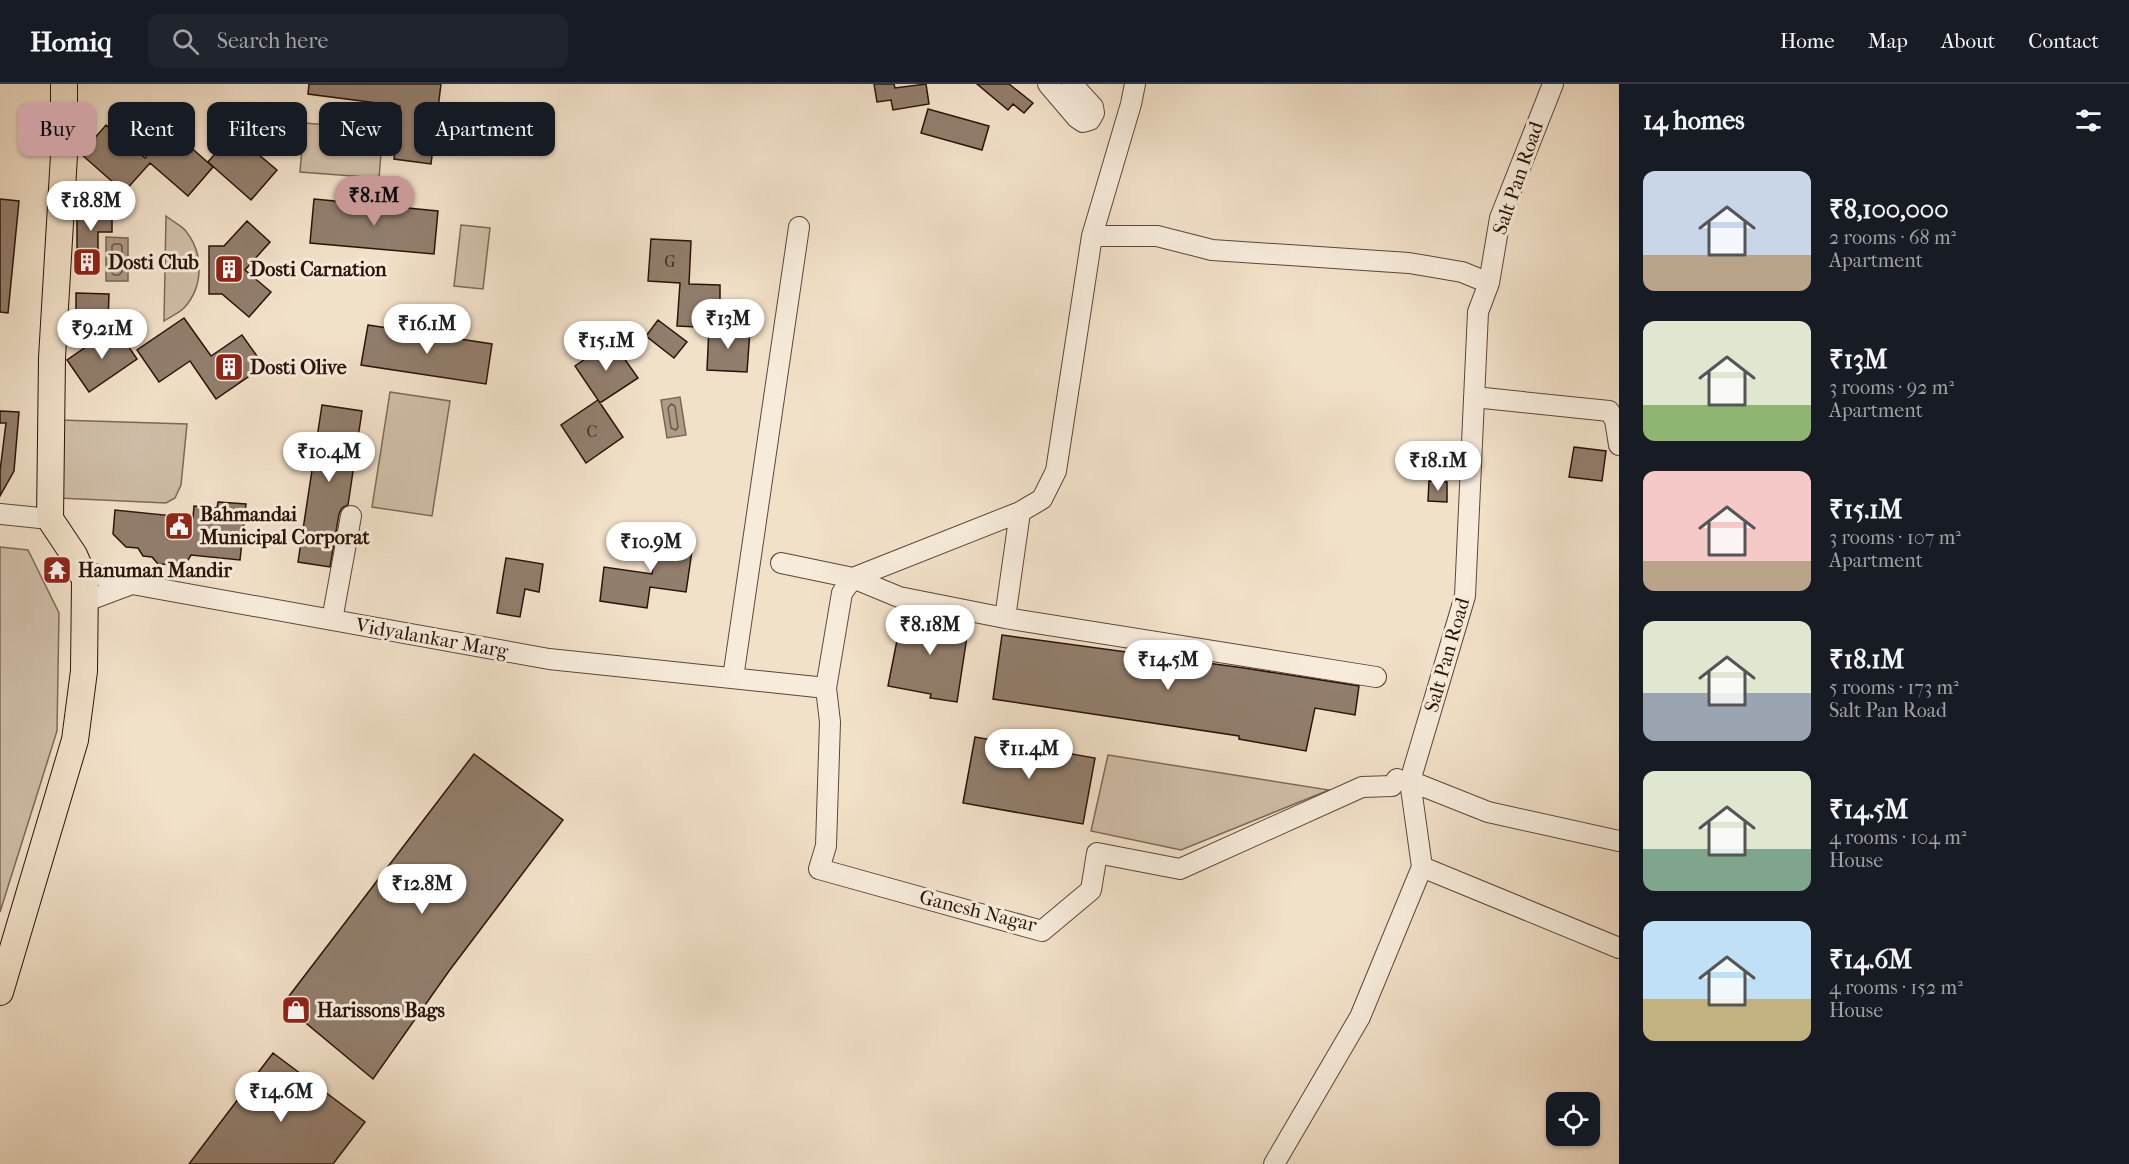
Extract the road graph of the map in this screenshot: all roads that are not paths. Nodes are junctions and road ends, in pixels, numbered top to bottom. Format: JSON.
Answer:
{"nodes":[{"id":1,"x":64,"y":84,"type":"edge"},
{"id":2,"x":1048,"y":84,"type":"edge"},
{"id":3,"x":1072,"y":84,"type":"edge"},
{"id":4,"x":1134,"y":84,"type":"edge"},
{"id":5,"x":1553,"y":84,"type":"edge"},
{"id":6,"x":799,"y":227,"type":"dead end"},
{"id":7,"x":1092,"y":236,"type":"junction"},
{"id":8,"x":1489,"y":283,"type":"junction"},
{"id":9,"x":1474,"y":397,"type":"junction"},
{"id":10,"x":1619,"y":445,"type":"edge"},
{"id":11,"x":1020,"y":512,"type":"junction"},
{"id":12,"x":0,"y":514,"type":"edge"},
{"id":13,"x":351,"y":516,"type":"dead end"},
{"id":14,"x":50,"y":519,"type":"junction"},
{"id":15,"x":781,"y":563,"type":"dead end"},
{"id":16,"x":81,"y":570,"type":"junction"},
{"id":17,"x":852,"y":578,"type":"junction"},
{"id":18,"x":132,"y":584,"type":"junction"},
{"id":19,"x":84,"y":603,"type":"junction"},
{"id":20,"x":1005,"y":618,"type":"junction"},
{"id":21,"x":332,"y":620,"type":"junction"},
{"id":22,"x":1376,"y":677,"type":"dead end"},
{"id":23,"x":732,"y":678,"type":"junction"},
{"id":24,"x":826,"y":688,"type":"junction"},
{"id":25,"x":1403,"y":780,"type":"junction"},
{"id":26,"x":1619,"y":841,"type":"edge"},
{"id":27,"x":1422,"y":867,"type":"junction"},
{"id":28,"x":1619,"y":948,"type":"edge"},
{"id":29,"x":0,"y":992,"type":"edge"},
{"id":30,"x":1274,"y":1164,"type":"edge"}],
"edges":[{"from":1,"to":14,"type":"main road"},
{"from":2,"to":3,"type":"street"},
{"from":4,"to":7,"type":"street"},
{"from":5,"to":8,"type":"street","name":"Salt Pan Road"},
{"from":6,"to":23,"type":"street"},
{"from":7,"to":8,"type":"street"},
{"from":7,"to":11,"type":"street"},
{"from":8,"to":9,"type":"street","name":"Salt Pan Road"},
{"from":9,"to":10,"type":"street"},
{"from":9,"to":25,"type":"street","name":"Salt Pan Road"},
{"from":11,"to":17,"type":"street"},
{"from":11,"to":20,"type":"street"},
{"from":12,"to":14,"type":"street"},
{"from":13,"to":21,"type":"street"},
{"from":14,"to":16,"type":"main road"},
{"from":15,"to":17,"type":"street"},
{"from":16,"to":18,"type":"street","name":"Vidyalankar Marg"},
{"from":16,"to":19,"type":"main road"},
{"from":17,"to":20,"type":"street"},
{"from":17,"to":24,"type":"street"},
{"from":18,"to":19,"type":"street"},
{"from":18,"to":21,"type":"street","name":"Vidyalankar Marg"},
{"from":19,"to":29,"type":"main road"},
{"from":20,"to":22,"type":"street"},
{"from":21,"to":23,"type":"street","name":"Vidyalankar Marg"},
{"from":23,"to":24,"type":"street","name":"Vidyalankar Marg"},
{"from":24,"to":25,"type":"street","name":"Ganesh Nagar"},
{"from":25,"to":26,"type":"street"},
{"from":25,"to":27,"type":"street","name":"Salt Pan Road"},
{"from":27,"to":28,"type":"street"},
{"from":27,"to":30,"type":"street"}]}
